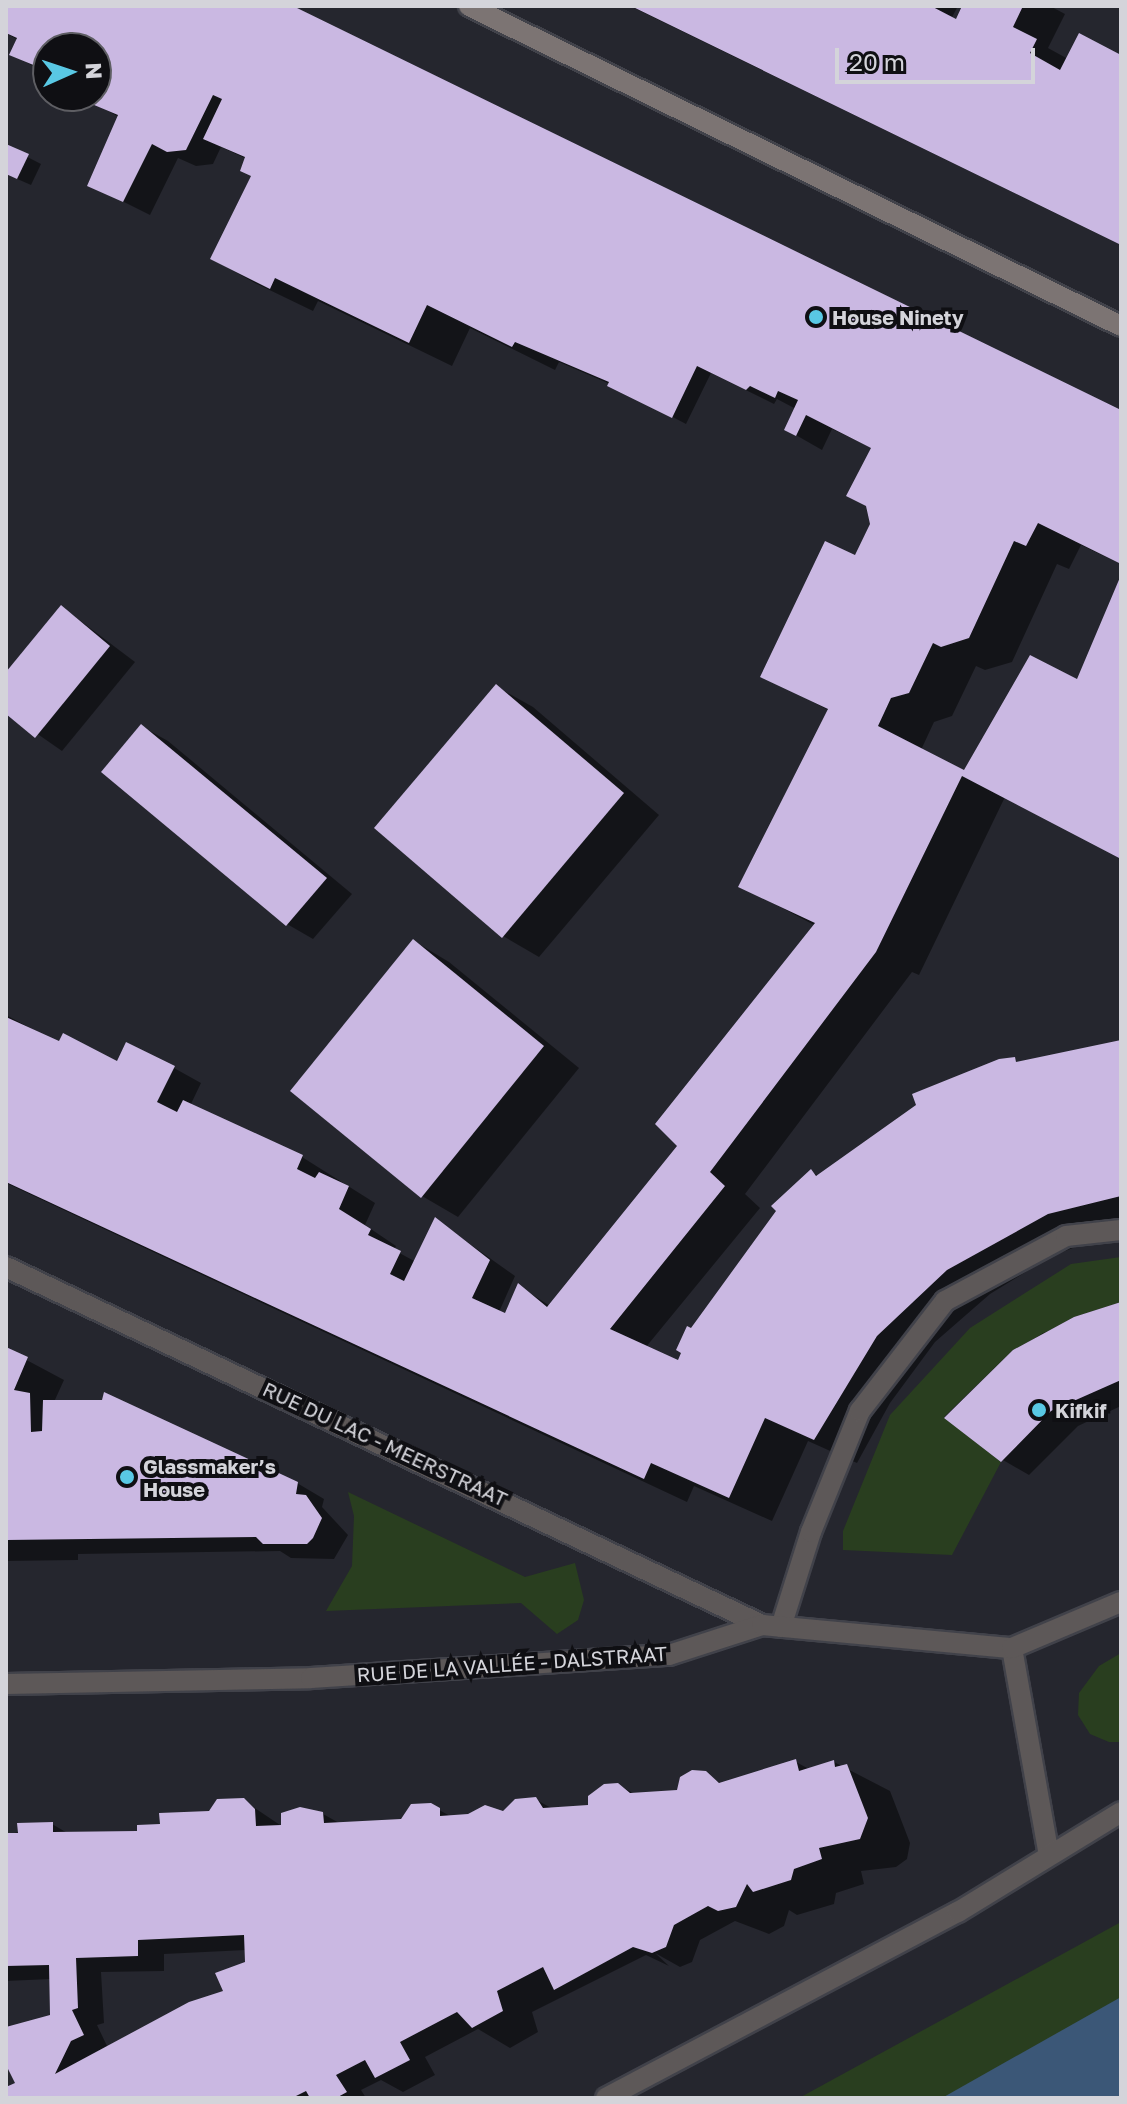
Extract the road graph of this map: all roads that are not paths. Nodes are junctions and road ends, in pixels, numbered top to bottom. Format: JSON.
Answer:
{"nodes":[{"id":1,"x":469,"y":6,"type":"edge"},
{"id":2,"x":1121,"y":326,"type":"edge"},
{"id":3,"x":1121,"y":1230,"type":"edge"},
{"id":4,"x":6,"y":1267,"type":"edge"},
{"id":5,"x":1121,"y":1602,"type":"edge"},
{"id":6,"x":772,"y":1626,"type":"junction"},
{"id":7,"x":1012,"y":1648,"type":"junction"},
{"id":8,"x":6,"y":1684,"type":"edge"},
{"id":9,"x":1121,"y":1812,"type":"edge"},
{"id":10,"x":1049,"y":1855,"type":"junction"},
{"id":11,"x":606,"y":2098,"type":"edge"}],
"edges":[{"from":1,"to":2,"type":"main road"},
{"from":3,"to":6,"type":"street"},
{"from":4,"to":6,"type":"street","name":"RUE DU LAC - MEERSTRAAT"},
{"from":5,"to":7,"type":"street"},
{"from":6,"to":7,"type":"street","name":"RUE DE LA VALLÉE - DALSTRAAT"},
{"from":6,"to":8,"type":"street","name":"RUE DE LA VALLÉE - DALSTRAAT"},
{"from":7,"to":10,"type":"street"},
{"from":9,"to":10,"type":"street"},
{"from":10,"to":11,"type":"street"}]}
